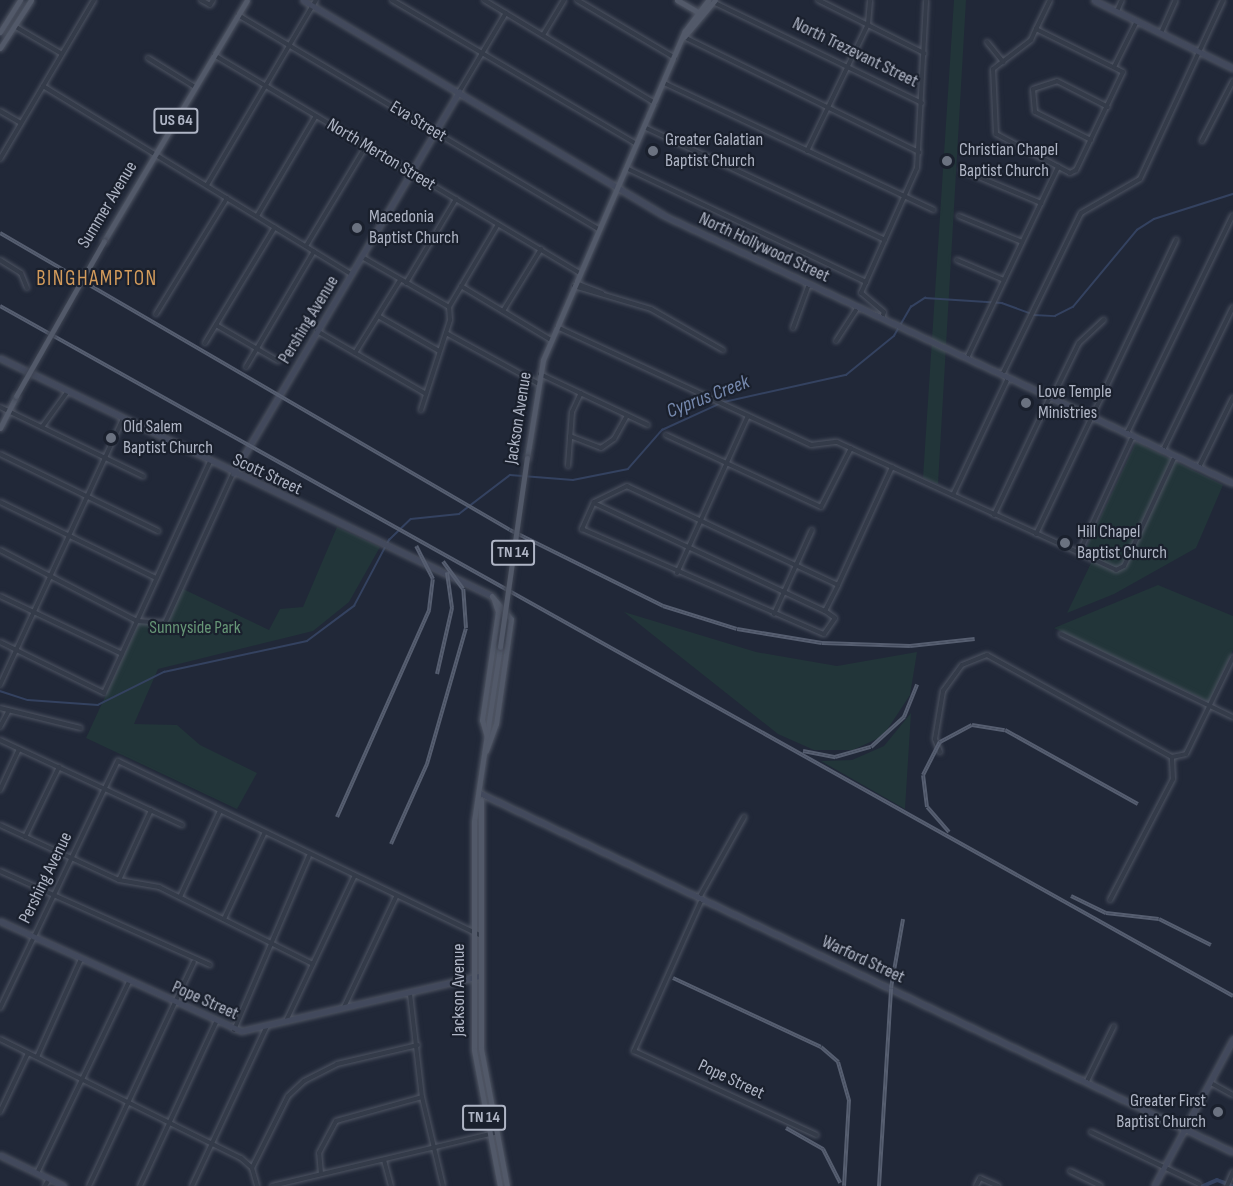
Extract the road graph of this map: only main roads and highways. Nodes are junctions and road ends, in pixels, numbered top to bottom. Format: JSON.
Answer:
{"nodes":[{"id":1,"x":20,"y":0,"type":"edge"},
{"id":2,"x":31,"y":0,"type":"edge"},
{"id":3,"x":247,"y":0,"type":"edge"},
{"id":4,"x":303,"y":0,"type":"edge"},
{"id":5,"x":677,"y":0,"type":"edge"},
{"id":6,"x":711,"y":0,"type":"edge"},
{"id":7,"x":1094,"y":0,"type":"edge"},
{"id":8,"x":314,"y":3,"type":"edge"},
{"id":9,"x":687,"y":6,"type":"junction"},
{"id":10,"x":700,"y":14,"type":"junction"},
{"id":11,"x":692,"y":21,"type":"junction"},
{"id":12,"x":0,"y":32,"type":"edge"},
{"id":13,"x":684,"y":37,"type":"junction"},
{"id":14,"x":0,"y":48,"type":"edge"},
{"id":15,"x":1233,"y":68,"type":"edge"},
{"id":16,"x":459,"y":92,"type":"junction"},
{"id":17,"x":618,"y":187,"type":"junction"},
{"id":18,"x":0,"y":358,"type":"edge"},
{"id":19,"x":0,"y":428,"type":"edge"},
{"id":20,"x":233,"y":474,"type":"junction"},
{"id":21,"x":1233,"y":483,"type":"edge"},
{"id":22,"x":492,"y":596,"type":"junction"},
{"id":23,"x":487,"y":737,"type":"junction"},
{"id":24,"x":485,"y":752,"type":"junction"},
{"id":25,"x":480,"y":793,"type":"junction"},
{"id":26,"x":0,"y":921,"type":"edge"},
{"id":27,"x":480,"y":976,"type":"junction"},
{"id":28,"x":474,"y":978,"type":"junction"},
{"id":29,"x":1233,"y":1039,"type":"edge"},
{"id":30,"x":1188,"y":1129,"type":"junction"},
{"id":31,"x":1233,"y":1152,"type":"edge"},
{"id":32,"x":0,"y":1155,"type":"edge"},
{"id":33,"x":64,"y":1186,"type":"edge"},
{"id":34,"x":500,"y":1186,"type":"edge"},
{"id":35,"x":507,"y":1186,"type":"edge"},
{"id":36,"x":1154,"y":1186,"type":"edge"}],
"edges":[{"from":1,"to":12,"type":"main road"},
{"from":2,"to":14,"type":"main road"},
{"from":3,"to":19,"type":"main road","name":"Summer Avenue","number":"US 64","bridge":true},
{"from":4,"to":8,"type":"main road","name":"North Hollywood Street"},
{"from":5,"to":9,"type":"main road"},
{"from":6,"to":10,"type":"main road","name":"Jackson Avenue","number":"TN 14"},
{"from":7,"to":15,"type":"main road"},
{"from":8,"to":16,"type":"main road","name":"North Hollywood Street"},
{"from":9,"to":10,"type":"main road"},
{"from":9,"to":11,"type":"main road"},
{"from":10,"to":11,"type":"main road","name":"Jackson Avenue","number":"TN 14"},
{"from":10,"to":13,"type":"main road","name":"Jackson Avenue","number":"TN 14"},
{"from":11,"to":13,"type":"main road","name":"Jackson Avenue","number":"TN 14"},
{"from":13,"to":17,"type":"main road","name":"Jackson Avenue","number":"TN 14"},
{"from":16,"to":17,"type":"main road","name":"North Hollywood Street"},
{"from":16,"to":20,"type":"main road","name":"Pershing Avenue"},
{"from":17,"to":21,"type":"main road","name":"North Hollywood Street"},
{"from":17,"to":23,"type":"main road","name":"Jackson Avenue","number":"TN 14","bridge":true},
{"from":18,"to":20,"type":"main road","name":"Scott Street"},
{"from":20,"to":22,"type":"main road","name":"Scott Street"},
{"from":22,"to":23,"type":"main road"},
{"from":22,"to":24,"type":"main road"},
{"from":23,"to":24,"type":"main road","name":"Jackson Avenue","number":"TN 14"},
{"from":24,"to":25,"type":"main road","name":"Jackson Avenue","number":"TN 14"},
{"from":25,"to":27,"type":"main road","name":"Jackson Avenue","number":"TN 14"},
{"from":25,"to":28,"type":"main road","name":"Jackson Avenue","number":"TN 14"},
{"from":25,"to":30,"type":"main road","name":"Warford Street"},
{"from":26,"to":28,"type":"main road","name":"Pope Street"},
{"from":27,"to":28,"type":"main road","name":"Pope Street"},
{"from":27,"to":35,"type":"main road","name":"Jackson Avenue","number":"TN 14"},
{"from":28,"to":34,"type":"main road","name":"Jackson Avenue","number":"TN 14"},
{"from":29,"to":30,"type":"main road"},
{"from":30,"to":31,"type":"main road","name":"Warford Street"},
{"from":30,"to":36,"type":"main road"},
{"from":32,"to":33,"type":"main road"}]}
